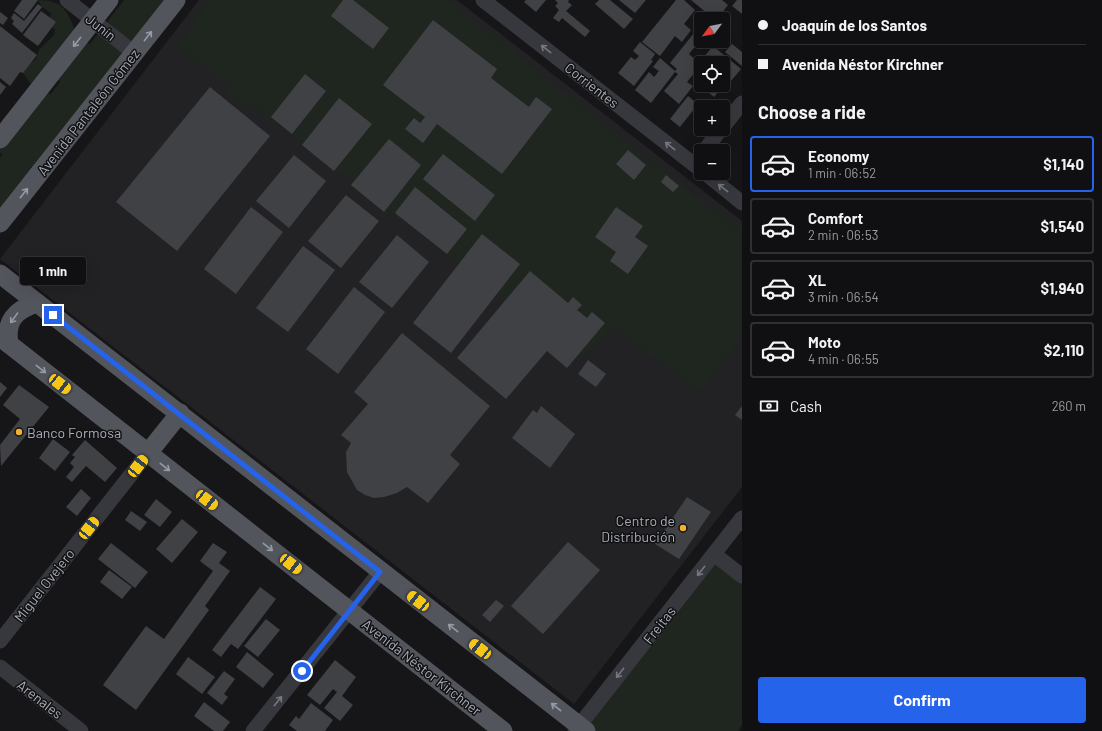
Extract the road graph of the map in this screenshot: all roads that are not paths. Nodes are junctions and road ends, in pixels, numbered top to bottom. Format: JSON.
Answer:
{"nodes":[{"id":1,"x":67,"y":0,"type":"edge"},
{"id":2,"x":109,"y":0,"type":"edge"},
{"id":3,"x":176,"y":0,"type":"edge"},
{"id":4,"x":483,"y":0,"type":"edge"},
{"id":5,"x":499,"y":5,"type":"edge"},
{"id":6,"x":93,"y":21,"type":"junction"},
{"id":7,"x":134,"y":53,"type":"junction"},
{"id":8,"x":742,"y":103,"type":"edge"},
{"id":9,"x":730,"y":118,"type":"edge"},
{"id":10,"x":716,"y":136,"type":"edge"},
{"id":11,"x":0,"y":139,"type":"edge"},
{"id":12,"x":709,"y":144,"type":"edge"},
{"id":13,"x":694,"y":161,"type":"edge"},
{"id":14,"x":716,"y":180,"type":"edge"},
{"id":15,"x":742,"y":203,"type":"edge"},
{"id":16,"x":0,"y":223,"type":"edge"},
{"id":17,"x":0,"y":274,"type":"edge"},
{"id":18,"x":37,"y":303,"type":"junction"},
{"id":19,"x":5,"y":341,"type":"edge"},
{"id":20,"x":180,"y":413,"type":"junction"},
{"id":21,"x":148,"y":453,"type":"junction"},
{"id":22,"x":742,"y":518,"type":"edge"},
{"id":23,"x":714,"y":554,"type":"junction"},
{"id":24,"x":380,"y":572,"type":"junction"},
{"id":25,"x":742,"y":576,"type":"edge"},
{"id":26,"x":350,"y":610,"type":"junction"},
{"id":27,"x":0,"y":641,"type":"edge"},
{"id":28,"x":0,"y":667,"type":"edge"},
{"id":29,"x":580,"y":729,"type":"edge"},
{"id":30,"x":81,"y":731,"type":"edge"},
{"id":31,"x":253,"y":731,"type":"edge"},
{"id":32,"x":503,"y":731,"type":"edge"}],
"edges":[{"from":1,"to":6,"type":"street","name":"Junín"},
{"from":2,"to":6,"type":"main road"},
{"from":7,"to":3,"type":"main road","name":"Avenida Pantaleón Gómez","one_way":true},
{"from":4,"to":5,"type":"street","name":"Corrientes"},
{"from":13,"to":5,"type":"street","name":"Corrientes","one_way":true},
{"from":6,"to":7,"type":"street","name":"Junín"},
{"from":6,"to":11,"type":"main road","one_way":true},
{"from":16,"to":7,"type":"main road","name":"Avenida Pantaleón Gómez","one_way":true},
{"from":8,"to":9,"type":"street"},
{"from":10,"to":12,"type":"street"},
{"from":15,"to":14,"type":"street","name":"Corrientes","one_way":true},
{"from":17,"to":18,"type":"main road"},
{"from":18,"to":19,"type":"main road","one_way":true},
{"from":18,"to":20,"type":"main road"},
{"from":19,"to":21,"type":"main road","name":"Avenida Néstor Kirchner","one_way":true},
{"from":20,"to":21,"type":"main road"},
{"from":20,"to":24,"type":"main road"},
{"from":21,"to":26,"type":"main road","name":"Avenida Néstor Kirchner","one_way":true},
{"from":21,"to":27,"type":"street","name":"Miguel Ovejero"},
{"from":22,"to":23,"type":"street","name":"Freitas"},
{"from":23,"to":25,"type":"street"},
{"from":23,"to":29,"type":"street","name":"Freitas","one_way":true},
{"from":24,"to":26,"type":"street"},
{"from":29,"to":24,"type":"main road","one_way":true},
{"from":31,"to":26,"type":"street","one_way":true},
{"from":26,"to":32,"type":"main road","name":"Avenida Néstor Kirchner"},
{"from":28,"to":30,"type":"street","name":"Arenales"}]}
